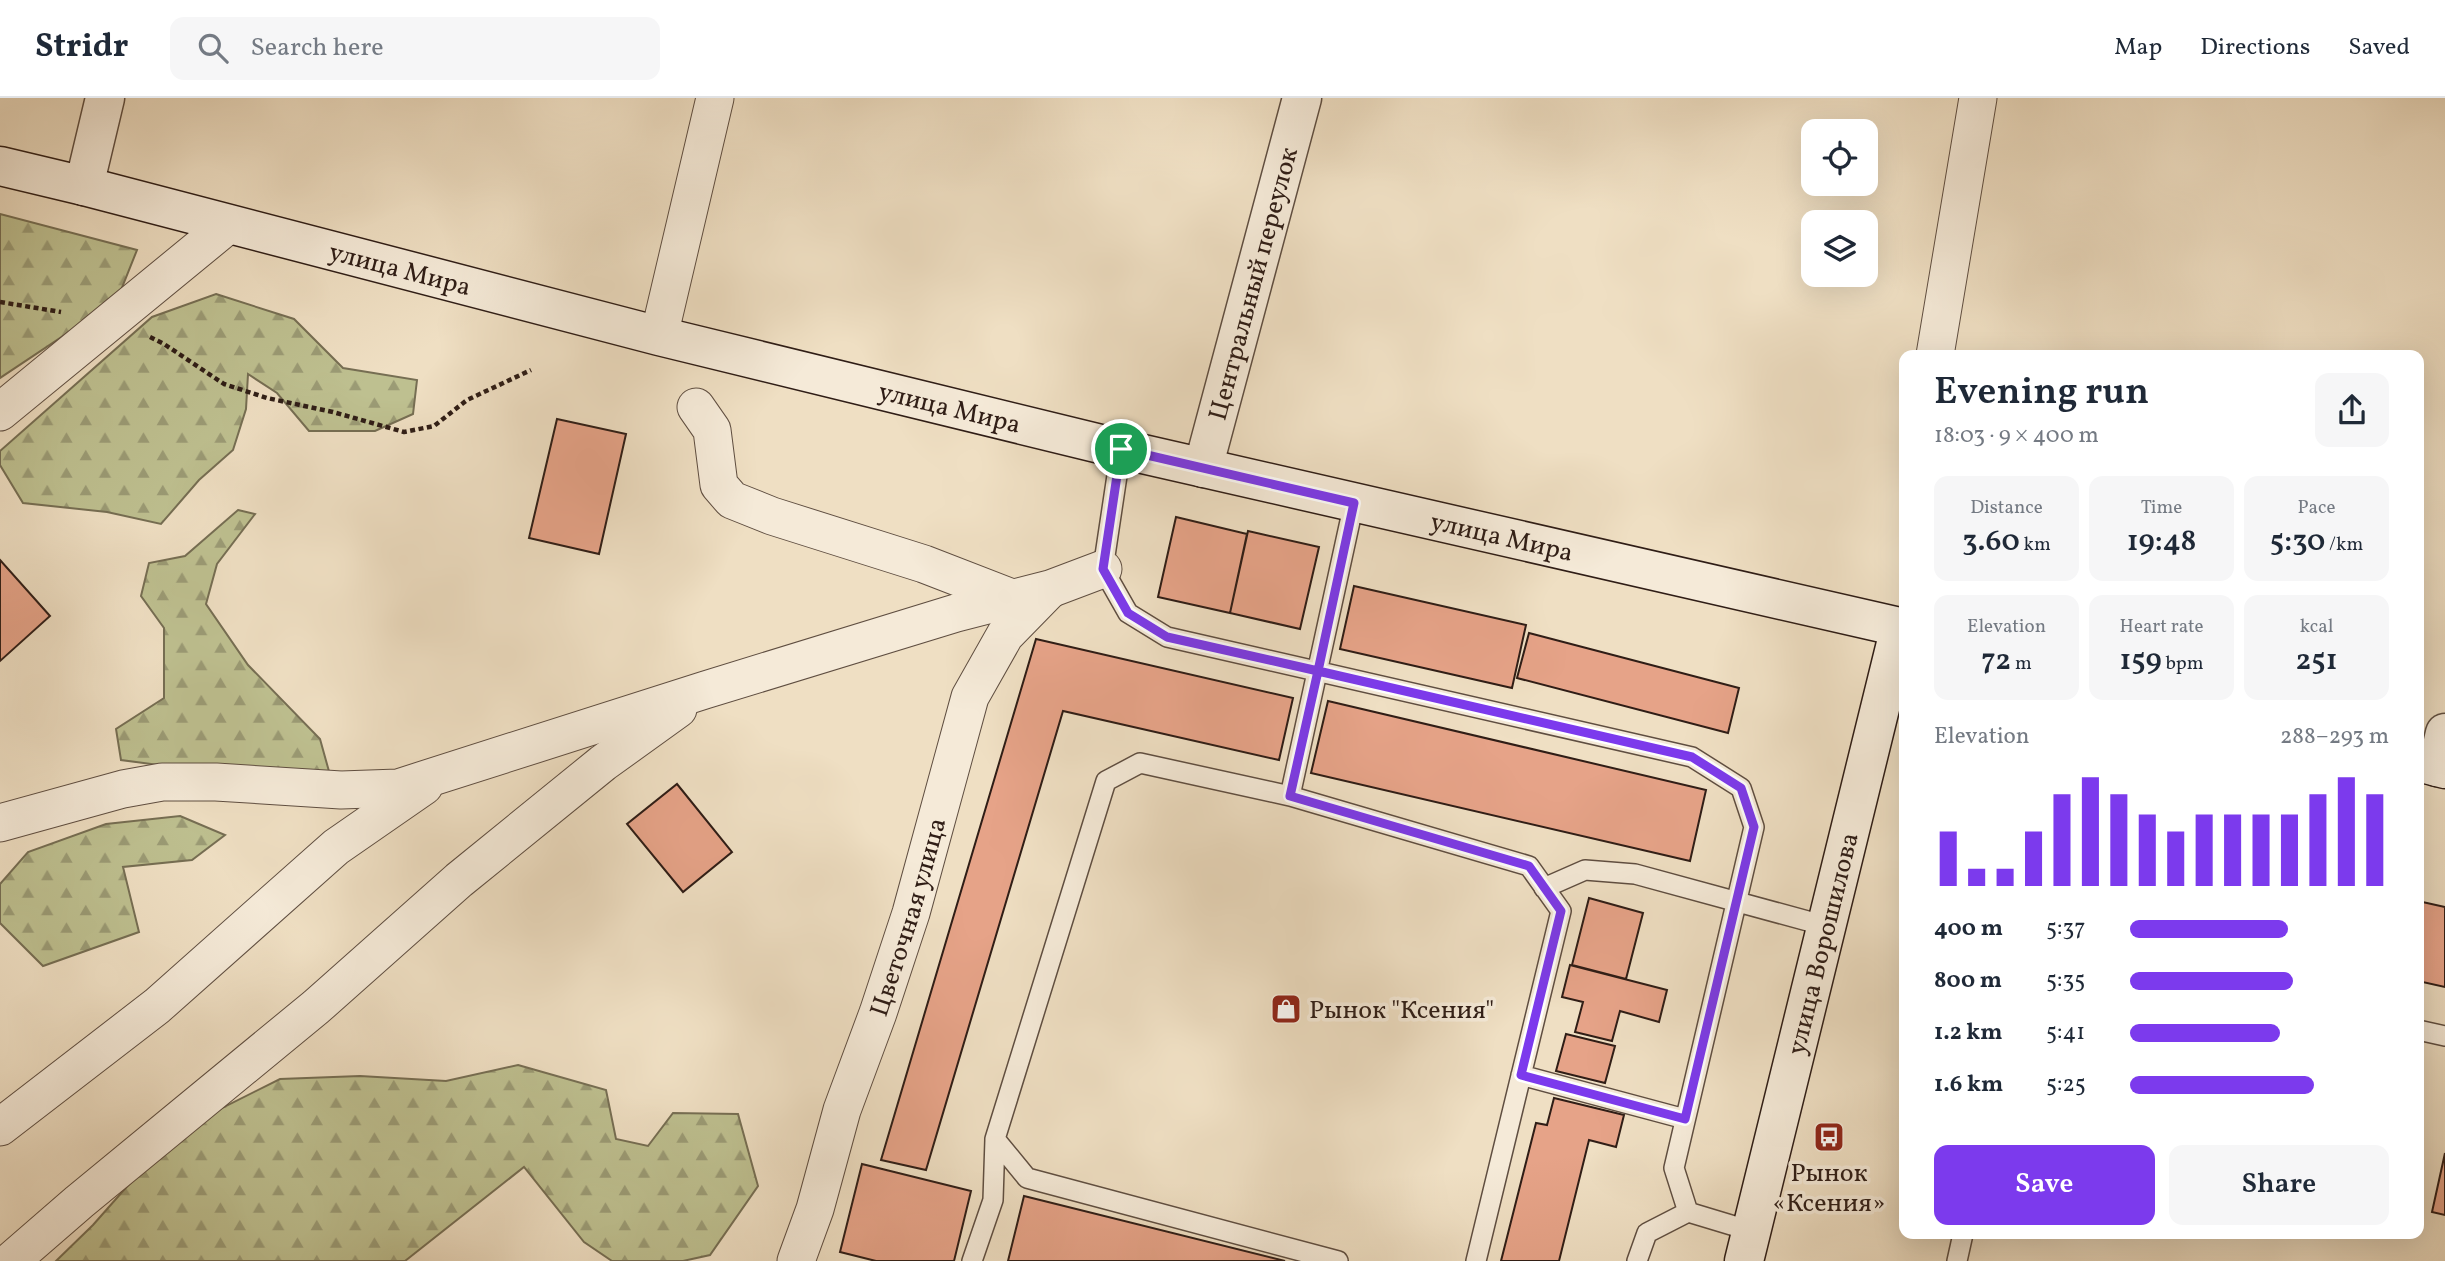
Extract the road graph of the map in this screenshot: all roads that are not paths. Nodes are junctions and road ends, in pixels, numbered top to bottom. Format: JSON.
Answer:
{"nodes":[{"id":1,"x":105,"y":98,"type":"edge"},
{"id":2,"x":715,"y":98,"type":"edge"},
{"id":3,"x":1302,"y":98,"type":"edge"},
{"id":4,"x":1978,"y":98,"type":"edge"},
{"id":5,"x":0,"y":166,"type":"edge"},
{"id":6,"x":83,"y":186,"type":"junction"},
{"id":7,"x":229,"y":224,"type":"junction"},
{"id":8,"x":659,"y":335,"type":"junction"},
{"id":9,"x":1936,"y":350,"type":"edge"},
{"id":10,"x":696,"y":407,"type":"dead end"},
{"id":11,"x":0,"y":412,"type":"edge"},
{"id":12,"x":1121,"y":449,"type":"junction"},
{"id":13,"x":1203,"y":468,"type":"junction"},
{"id":14,"x":1354,"y":503,"type":"junction"},
{"id":15,"x":1103,"y":569,"type":"junction"},
{"id":16,"x":1050,"y":589,"type":"junction"},
{"id":17,"x":1012,"y":598,"type":"junction"},
{"id":18,"x":1899,"y":620,"type":"edge"},
{"id":19,"x":1899,"y":637,"type":"edge"},
{"id":20,"x":1318,"y":671,"type":"junction"},
{"id":21,"x":705,"y":690,"type":"junction"},
{"id":22,"x":439,"y":775,"type":"junction"},
{"id":23,"x":1290,"y":796,"type":"junction"},
{"id":24,"x":0,"y":823,"type":"edge"},
{"id":25,"x":1544,"y":888,"type":"junction"},
{"id":26,"x":1736,"y":902,"type":"junction"},
{"id":27,"x":1826,"y":926,"type":"junction"},
{"id":28,"x":2424,"y":1031,"type":"edge"},
{"id":29,"x":2445,"y":1036,"type":"edge"},
{"id":30,"x":1521,"y":1075,"type":"junction"},
{"id":31,"x":1685,"y":1119,"type":"junction"},
{"id":32,"x":0,"y":1127,"type":"edge"},
{"id":33,"x":995,"y":1139,"type":"junction"},
{"id":34,"x":1688,"y":1212,"type":"junction"},
{"id":35,"x":1962,"y":1239,"type":"edge"},
{"id":36,"x":1748,"y":1246,"type":"edge"},
{"id":37,"x":11,"y":1261,"type":"edge"},
{"id":38,"x":796,"y":1261,"type":"edge"},
{"id":39,"x":972,"y":1261,"type":"edge"},
{"id":40,"x":1338,"y":1261,"type":"edge"},
{"id":41,"x":1476,"y":1261,"type":"edge"},
{"id":42,"x":1637,"y":1261,"type":"edge"},
{"id":43,"x":1957,"y":1261,"type":"edge"}],
"edges":[{"from":1,"to":6,"type":"main road"},
{"from":2,"to":8,"type":"street"},
{"from":3,"to":13,"type":"main road","name":"Центральный переулок"},
{"from":4,"to":9,"type":"street"},
{"from":5,"to":6,"type":"main road","name":"улица Мира"},
{"from":6,"to":7,"type":"main road","name":"улица Мира"},
{"from":7,"to":8,"type":"main road","name":"улица Мира"},
{"from":7,"to":11,"type":"street"},
{"from":8,"to":12,"type":"main road","name":"улица Мира"},
{"from":10,"to":17,"type":"street"},
{"from":12,"to":13,"type":"main road","name":"улица Мира"},
{"from":12,"to":15,"type":"lane"},
{"from":13,"to":14,"type":"main road","name":"улица Мира"},
{"from":14,"to":18,"type":"main road","name":"улица Мира"},
{"from":14,"to":20,"type":"lane"},
{"from":15,"to":16,"type":"street"},
{"from":15,"to":20,"type":"lane"},
{"from":16,"to":17,"type":"street"},
{"from":16,"to":38,"type":"street","name":"Цветочная улица"},
{"from":17,"to":21,"type":"street"},
{"from":19,"to":27,"type":"main road","name":"улица Ворошилова"},
{"from":20,"to":23,"type":"lane"},
{"from":20,"to":26,"type":"lane"},
{"from":21,"to":22,"type":"street"},
{"from":21,"to":37,"type":"street"},
{"from":22,"to":24,"type":"street"},
{"from":22,"to":32,"type":"street"},
{"from":23,"to":25,"type":"lane"},
{"from":23,"to":33,"type":"lane"},
{"from":25,"to":26,"type":"lane"},
{"from":25,"to":30,"type":"lane"},
{"from":26,"to":27,"type":"lane"},
{"from":26,"to":31,"type":"lane"},
{"from":27,"to":36,"type":"main road","name":"улица Ворошилова"},
{"from":28,"to":29,"type":"lane"},
{"from":30,"to":31,"type":"lane"},
{"from":30,"to":41,"type":"lane"},
{"from":31,"to":34,"type":"lane"},
{"from":33,"to":39,"type":"lane"},
{"from":33,"to":40,"type":"lane"},
{"from":34,"to":36,"type":"lane"},
{"from":34,"to":42,"type":"lane"},
{"from":35,"to":43,"type":"lane"}]}
